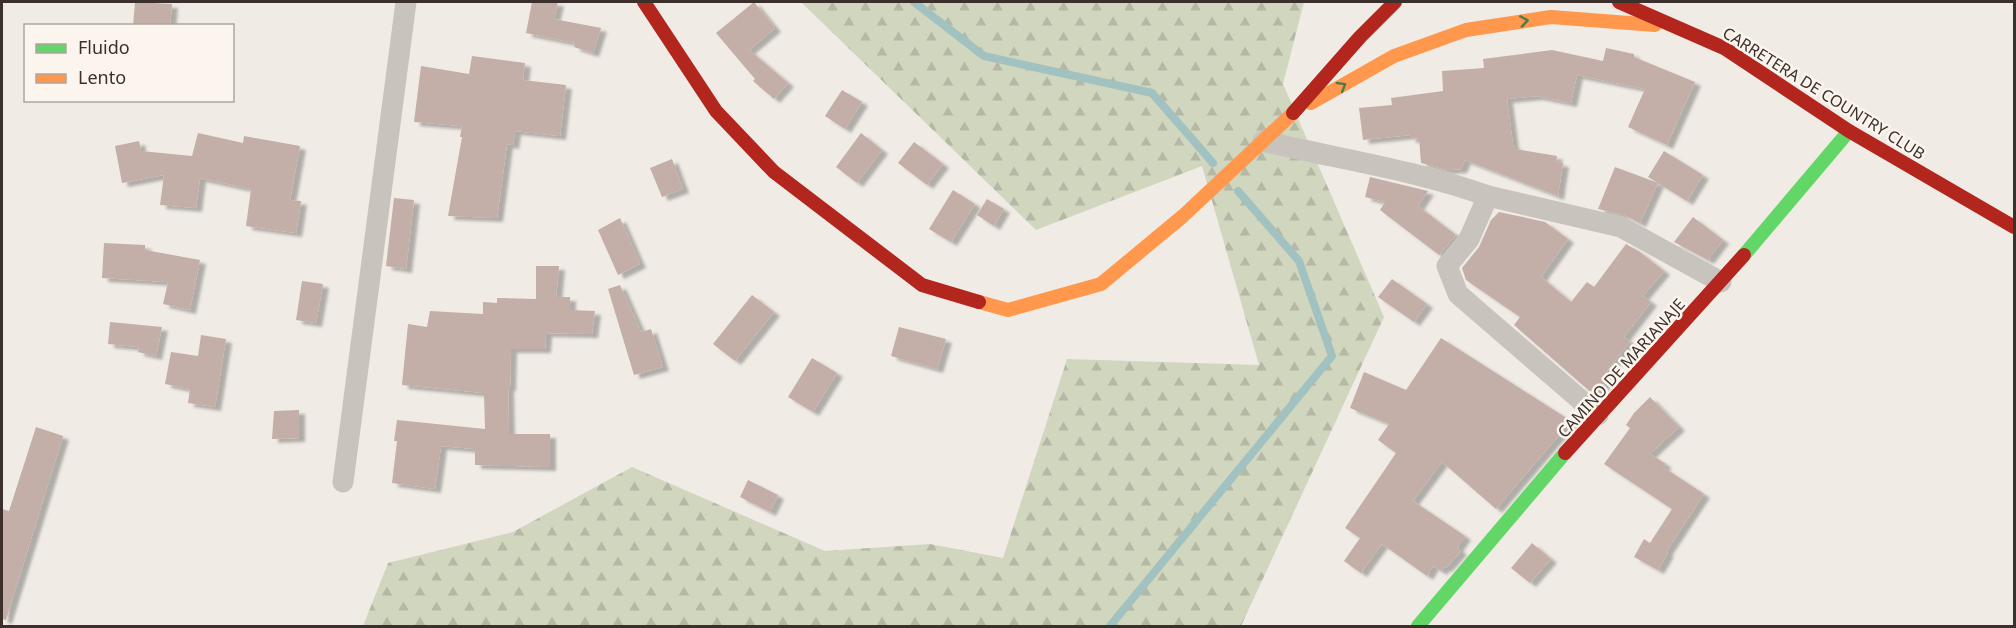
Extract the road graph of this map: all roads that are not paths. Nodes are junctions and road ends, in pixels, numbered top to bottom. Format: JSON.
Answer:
{"nodes":[{"id":1,"x":406,"y":2,"type":"edge"},
{"id":2,"x":644,"y":2,"type":"edge"},
{"id":3,"x":1395,"y":2,"type":"edge"},
{"id":4,"x":1619,"y":2,"type":"edge"},
{"id":5,"x":1677,"y":27,"type":"junction"},
{"id":6,"x":1291,"y":115,"type":"junction"},
{"id":7,"x":1849,"y":132,"type":"junction"},
{"id":8,"x":1263,"y":141,"type":"junction"},
{"id":9,"x":1488,"y":196,"type":"junction"},
{"id":10,"x":2014,"y":227,"type":"edge"},
{"id":11,"x":1721,"y":282,"type":"junction"},
{"id":12,"x":1598,"y":415,"type":"junction"},
{"id":13,"x":343,"y":482,"type":"dead end"},
{"id":14,"x":1418,"y":627,"type":"edge"}],
"edges":[{"from":1,"to":13,"type":"street"},
{"from":2,"to":8,"type":"street","name":"CARRETERA DE COUNTRY CLUB"},
{"from":3,"to":6,"type":"street","name":"CARRETERA DE COUNTRY CLUB"},
{"from":4,"to":5,"type":"street","name":"CARRETERA DE COUNTRY CLUB"},
{"from":6,"to":5,"type":"street","name":"CARRETERA DE COUNTRY CLUB","one_way":true},
{"from":5,"to":7,"type":"street","name":"CARRETERA DE COUNTRY CLUB"},
{"from":6,"to":8,"type":"street","name":"CARRETERA DE COUNTRY CLUB"},
{"from":7,"to":10,"type":"street","name":"CARRETERA DE COUNTRY CLUB"},
{"from":7,"to":11,"type":"street","name":"CAMINO DE MARIANAJE"},
{"from":8,"to":9,"type":"street"},
{"from":9,"to":11,"type":"street"},
{"from":9,"to":12,"type":"street"},
{"from":11,"to":12,"type":"street","name":"CAMINO DE MARIANAJE"},
{"from":12,"to":14,"type":"street","name":"CAMINO DE MARIANAJE"}]}
